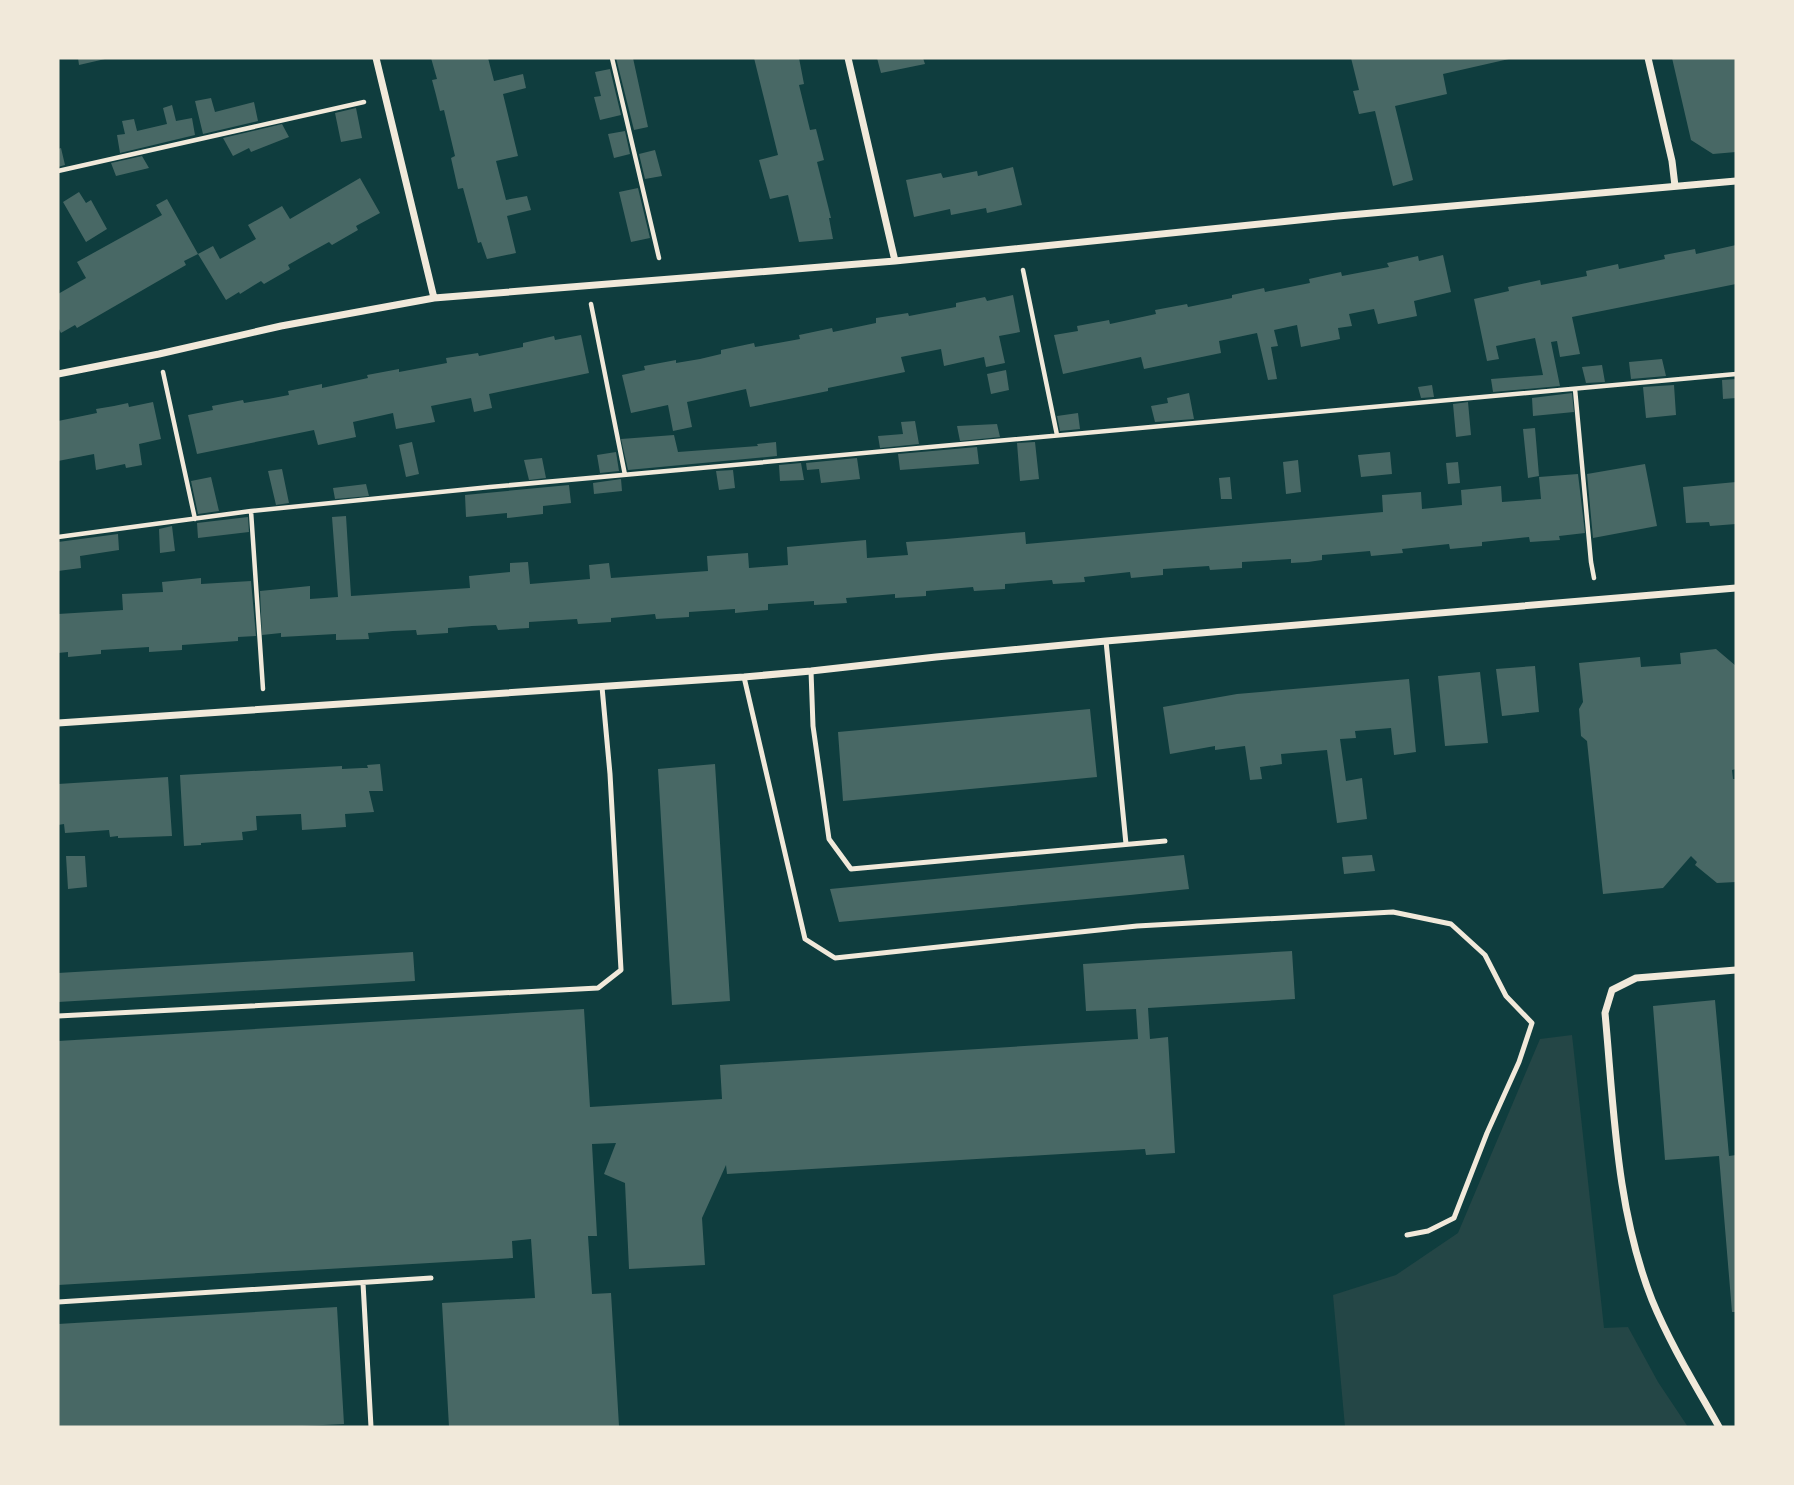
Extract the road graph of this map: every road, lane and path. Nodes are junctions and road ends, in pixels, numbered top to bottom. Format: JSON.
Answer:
{"nodes":[{"id":1,"x":376,"y":58,"type":"edge"},
{"id":2,"x":611,"y":58,"type":"edge"},
{"id":3,"x":848,"y":58,"type":"edge"},
{"id":4,"x":1648,"y":58,"type":"edge"},
{"id":5,"x":385,"y":96,"type":"junction"},
{"id":6,"x":58,"y":171,"type":"edge"},
{"id":7,"x":1736,"y":181,"type":"edge"},
{"id":8,"x":1675,"y":186,"type":"junction"},
{"id":9,"x":895,"y":261,"type":"junction"},
{"id":10,"x":1024,"y":274,"type":"dead end"},
{"id":11,"x":661,"y":281,"type":"junction"},
{"id":12,"x":434,"y":298,"type":"junction"},
{"id":13,"x":592,"y":314,"type":"dead end"},
{"id":14,"x":159,"y":354,"type":"junction"},
{"id":15,"x":58,"y":374,"type":"edge"},
{"id":16,"x":1736,"y":374,"type":"edge"},
{"id":17,"x":1575,"y":389,"type":"junction"},
{"id":18,"x":1057,"y":435,"type":"junction"},
{"id":19,"x":625,"y":475,"type":"junction"},
{"id":20,"x":251,"y":512,"type":"junction"},
{"id":21,"x":195,"y":519,"type":"junction"},
{"id":22,"x":58,"y":537,"type":"edge"},
{"id":23,"x":1736,"y":587,"type":"edge"},
{"id":24,"x":1598,"y":599,"type":"junction"},
{"id":25,"x":1107,"y":641,"type":"junction"},
{"id":26,"x":811,"y":671,"type":"junction"},
{"id":27,"x":744,"y":677,"type":"junction"},
{"id":28,"x":602,"y":687,"type":"junction"},
{"id":29,"x":264,"y":709,"type":"junction"},
{"id":30,"x":58,"y":723,"type":"edge"},
{"id":31,"x":1165,"y":841,"type":"dead end"},
{"id":32,"x":1126,"y":844,"type":"junction"},
{"id":33,"x":1736,"y":970,"type":"edge"},
{"id":34,"x":58,"y":1016,"type":"edge"},
{"id":35,"x":1408,"y":1235,"type":"dead end"},
{"id":36,"x":431,"y":1278,"type":"dead end"},
{"id":37,"x":363,"y":1283,"type":"junction"},
{"id":38,"x":58,"y":1302,"type":"edge"},
{"id":39,"x":371,"y":1427,"type":"edge"},
{"id":40,"x":1719,"y":1427,"type":"edge"}],
"edges":[{"from":1,"to":5,"type":"street"},
{"from":2,"to":11,"type":"path"},
{"from":3,"to":9,"type":"street"},
{"from":4,"to":8,"type":"street"},
{"from":5,"to":6,"type":"path"},
{"from":5,"to":12,"type":"street"},
{"from":7,"to":8,"type":"street"},
{"from":8,"to":9,"type":"street"},
{"from":9,"to":11,"type":"street"},
{"from":10,"to":18,"type":"path"},
{"from":11,"to":12,"type":"street"},
{"from":12,"to":14,"type":"street"},
{"from":13,"to":19,"type":"path"},
{"from":14,"to":15,"type":"street"},
{"from":14,"to":21,"type":"path"},
{"from":16,"to":17,"type":"path"},
{"from":17,"to":18,"type":"path"},
{"from":17,"to":24,"type":"path"},
{"from":18,"to":19,"type":"path"},
{"from":19,"to":20,"type":"path"},
{"from":20,"to":21,"type":"path"},
{"from":20,"to":29,"type":"path"},
{"from":21,"to":22,"type":"path"},
{"from":23,"to":24,"type":"street"},
{"from":24,"to":25,"type":"street"},
{"from":25,"to":26,"type":"street"},
{"from":25,"to":32,"type":"lane"},
{"from":26,"to":27,"type":"street"},
{"from":26,"to":32,"type":"lane"},
{"from":27,"to":28,"type":"street"},
{"from":27,"to":35,"type":"lane"},
{"from":28,"to":29,"type":"street"},
{"from":28,"to":34,"type":"lane"},
{"from":29,"to":30,"type":"street"},
{"from":31,"to":32,"type":"lane"},
{"from":33,"to":40,"type":"street"},
{"from":36,"to":37,"type":"lane"},
{"from":37,"to":38,"type":"lane"},
{"from":37,"to":39,"type":"lane"}]}
